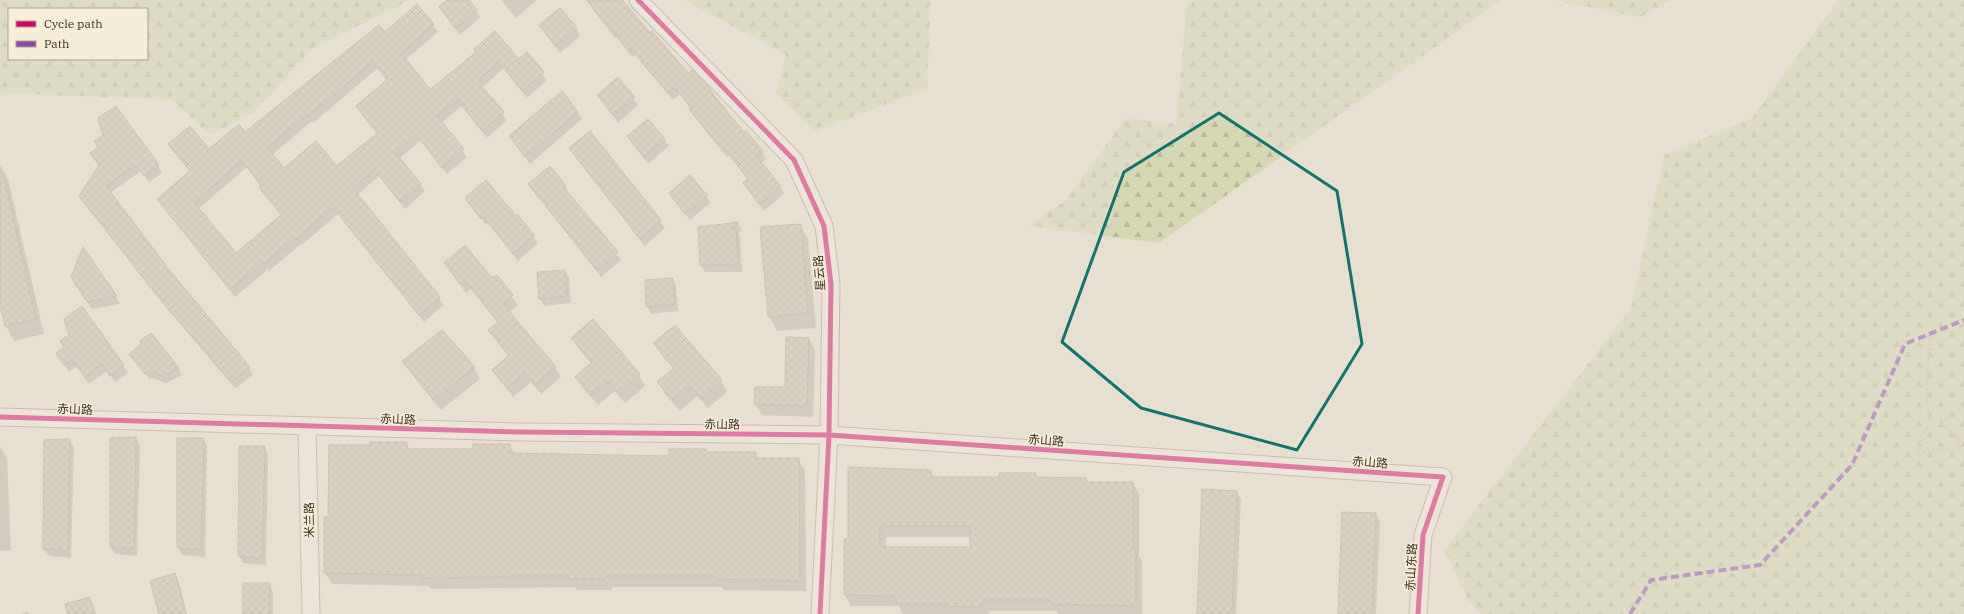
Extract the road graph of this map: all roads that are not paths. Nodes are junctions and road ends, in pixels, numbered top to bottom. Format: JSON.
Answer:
{"nodes":[{"id":1,"x":638,"y":0,"type":"edge"},
{"id":2,"x":0,"y":417,"type":"edge"},
{"id":3,"x":307,"y":426,"type":"junction"},
{"id":4,"x":830,"y":435,"type":"junction"},
{"id":5,"x":1443,"y":477,"type":"joint"},
{"id":6,"x":311,"y":614,"type":"edge"},
{"id":7,"x":820,"y":614,"type":"edge"},
{"id":8,"x":1418,"y":614,"type":"edge"}],
"edges":[{"from":1,"to":4,"type":"street","name":"星云路"},
{"from":2,"to":3,"type":"street","name":"赤山路"},
{"from":3,"to":4,"type":"street","name":"赤山路"},
{"from":3,"to":6,"type":"street","name":"米兰路"},
{"from":4,"to":5,"type":"street","name":"赤山路"},
{"from":4,"to":7,"type":"street","name":"星云路"},
{"from":5,"to":8,"type":"street","name":"赤山东路"}]}
